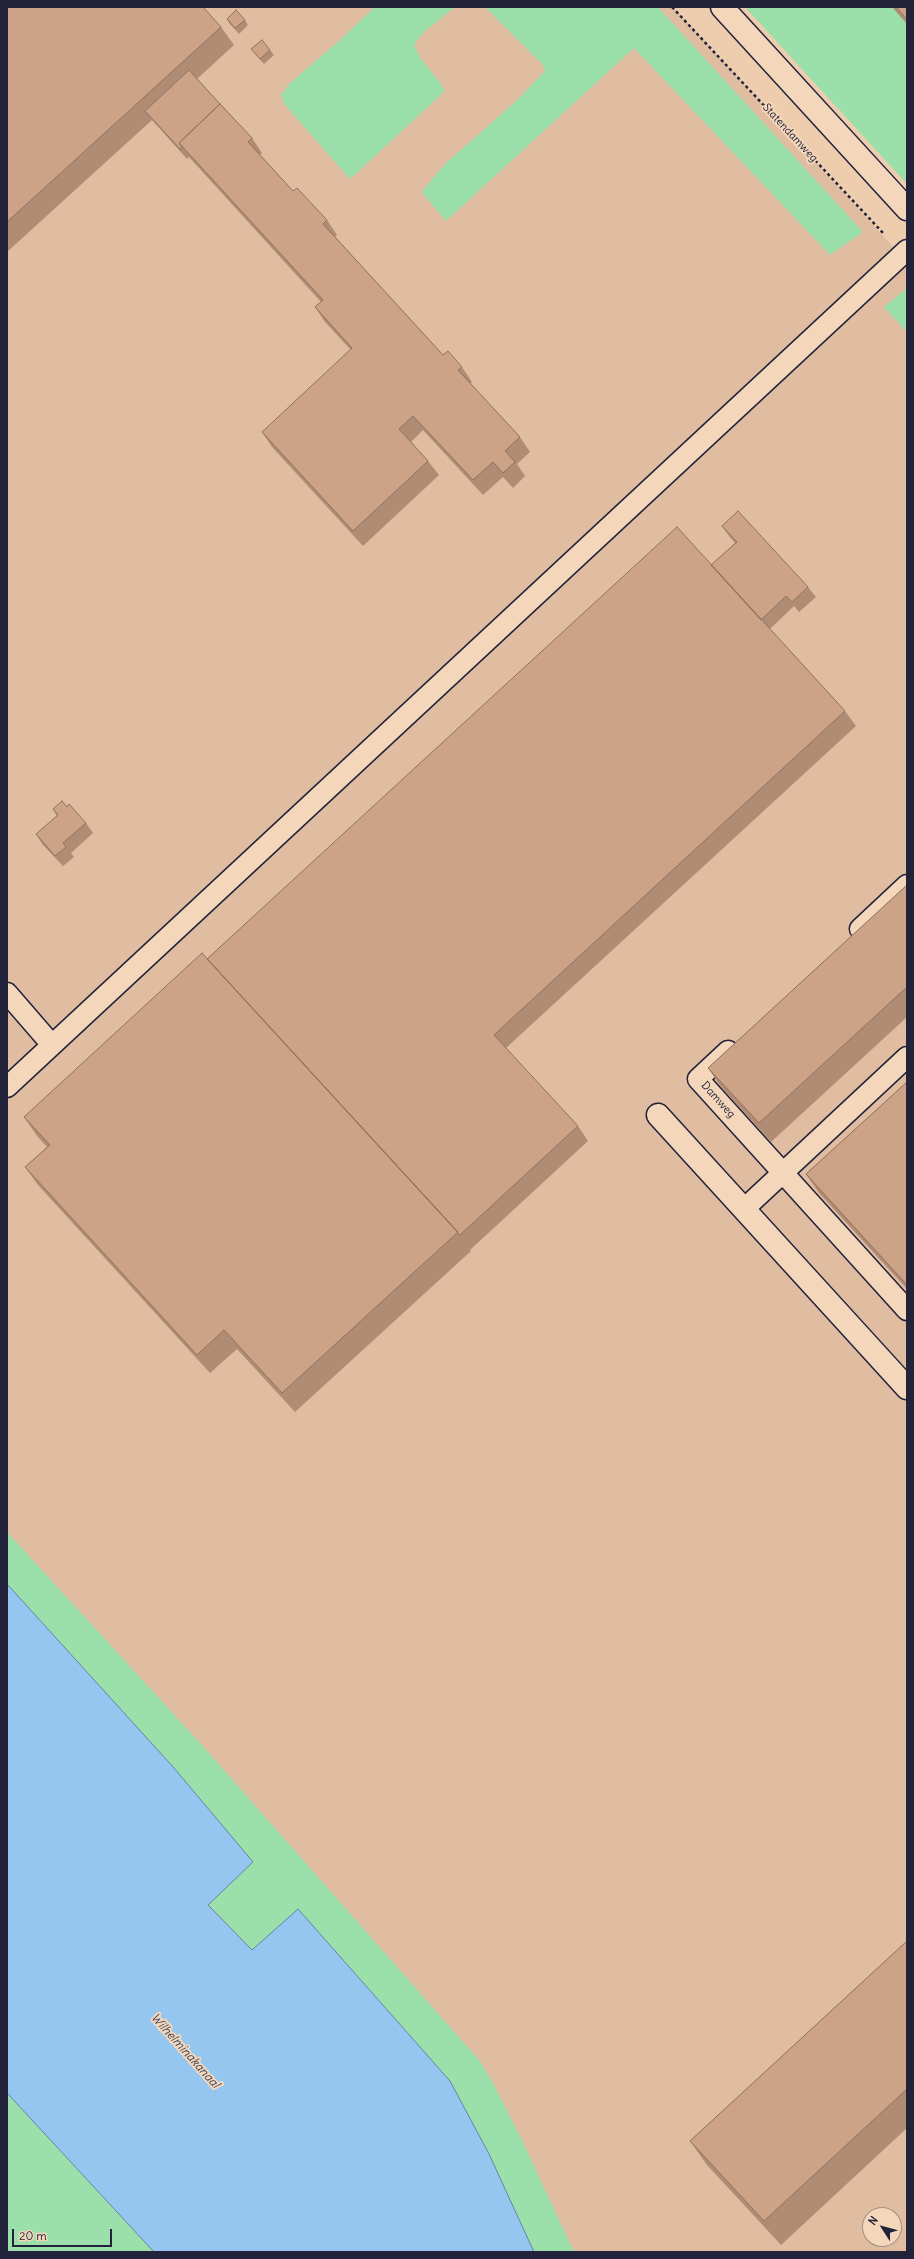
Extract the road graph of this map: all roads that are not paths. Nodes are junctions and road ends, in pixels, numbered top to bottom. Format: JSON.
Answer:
{"nodes":[{"id":1,"x":722,"y":7,"type":"edge"},
{"id":2,"x":907,"y":209,"type":"edge"},
{"id":3,"x":905,"y":252,"type":"edge"},
{"id":4,"x":907,"y":885,"type":"edge"},
{"id":5,"x":849,"y":939,"type":"edge"},
{"id":6,"x":7,"y":993,"type":"edge"},
{"id":7,"x":745,"y":1036,"type":"edge"},
{"id":8,"x":52,"y":1045,"type":"junction"},
{"id":9,"x":907,"y":1057,"type":"edge"},
{"id":10,"x":7,"y":1087,"type":"edge"},
{"id":11,"x":658,"y":1115,"type":"dead end"},
{"id":12,"x":783,"y":1173,"type":"junction"},
{"id":13,"x":744,"y":1209,"type":"junction"},
{"id":14,"x":907,"y":1310,"type":"edge"},
{"id":15,"x":905,"y":1380,"type":"edge"}],
"edges":[{"from":1,"to":2,"type":"street"},
{"from":3,"to":8,"type":"lane"},
{"from":4,"to":5,"type":"lane"},
{"from":6,"to":8,"type":"lane"},
{"from":7,"to":12,"type":"lane","name":"Damweg"},
{"from":8,"to":10,"type":"lane"},
{"from":9,"to":12,"type":"lane"},
{"from":11,"to":13,"type":"street"},
{"from":12,"to":13,"type":"lane"},
{"from":12,"to":14,"type":"lane","name":"Damweg"},
{"from":13,"to":15,"type":"street"}]}
